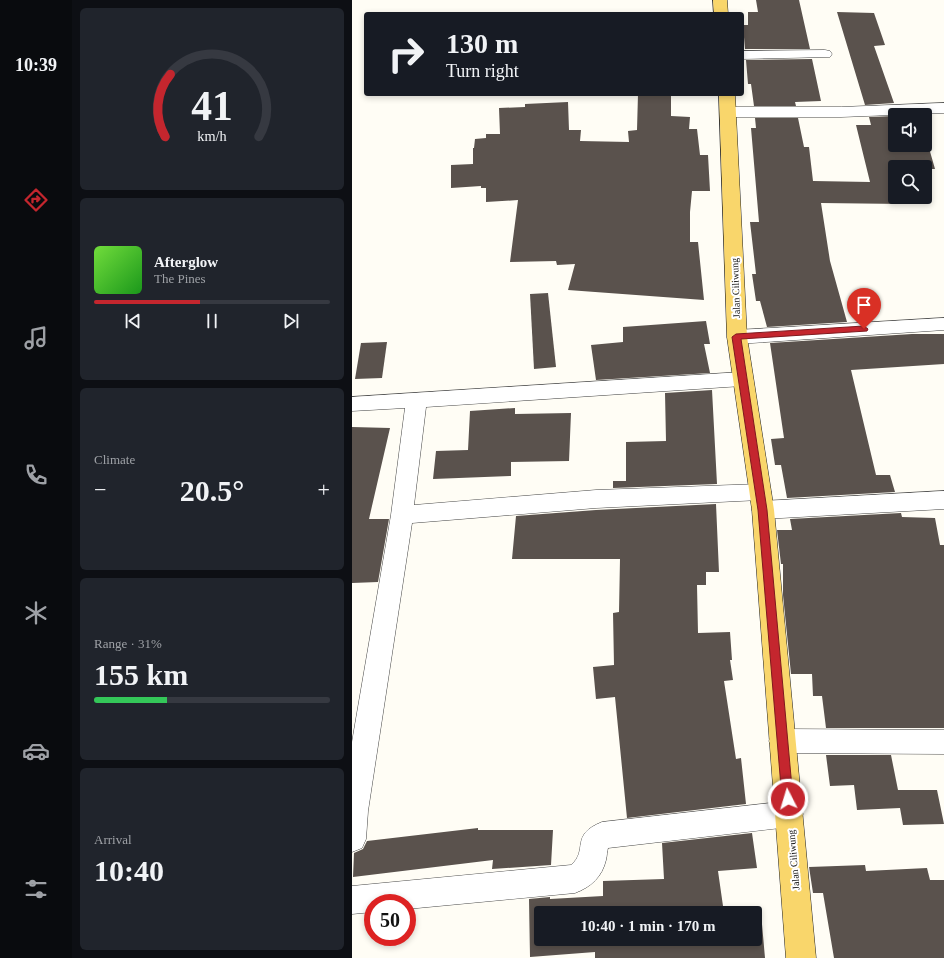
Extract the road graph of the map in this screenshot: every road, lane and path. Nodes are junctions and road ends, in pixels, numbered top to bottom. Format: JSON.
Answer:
{"nodes":[{"id":1,"x":720,"y":0,"type":"edge"},
{"id":2,"x":721,"y":12,"type":"edge"},
{"id":3,"x":825,"y":54,"type":"dead end"},
{"id":4,"x":744,"y":55,"type":"edge"},
{"id":5,"x":728,"y":103,"type":"edge"},
{"id":6,"x":944,"y":108,"type":"edge"},
{"id":7,"x":944,"y":324,"type":"edge"},
{"id":8,"x":736,"y":337,"type":"junction"},
{"id":9,"x":742,"y":379,"type":"junction"},
{"id":10,"x":417,"y":400,"type":"junction"},
{"id":11,"x":352,"y":404,"type":"edge"},
{"id":12,"x":944,"y":500,"type":"edge"},
{"id":13,"x":761,"y":501,"type":"junction"},
{"id":14,"x":402,"y":515,"type":"junction"},
{"id":15,"x":782,"y":741,"type":"junction"},
{"id":16,"x":944,"y":742,"type":"edge"},
{"id":17,"x":789,"y":814,"type":"junction"},
{"id":18,"x":352,"y":839,"type":"edge"},
{"id":19,"x":352,"y":900,"type":"edge"},
{"id":20,"x":801,"y":958,"type":"edge"}],
"edges":[{"from":1,"to":2,"type":"main road"},
{"from":3,"to":4,"type":"street"},
{"from":5,"to":6,"type":"street"},
{"from":5,"to":8,"type":"main road","name":"Jalan Ciliwung"},
{"from":7,"to":8,"type":"street"},
{"from":8,"to":9,"type":"main road","name":"Jalan Ciliwung"},
{"from":9,"to":10,"type":"street"},
{"from":9,"to":13,"type":"main road","name":"Jalan Ciliwung"},
{"from":10,"to":11,"type":"street"},
{"from":10,"to":14,"type":"street"},
{"from":12,"to":13,"type":"street"},
{"from":13,"to":14,"type":"street"},
{"from":13,"to":15,"type":"main road","name":"Jalan Ciliwung"},
{"from":14,"to":18,"type":"street"},
{"from":15,"to":16,"type":"street"},
{"from":15,"to":17,"type":"main road","name":"Jalan Ciliwung"},
{"from":17,"to":19,"type":"street"},
{"from":17,"to":20,"type":"main road","name":"Jalan Ciliwung"}]}
